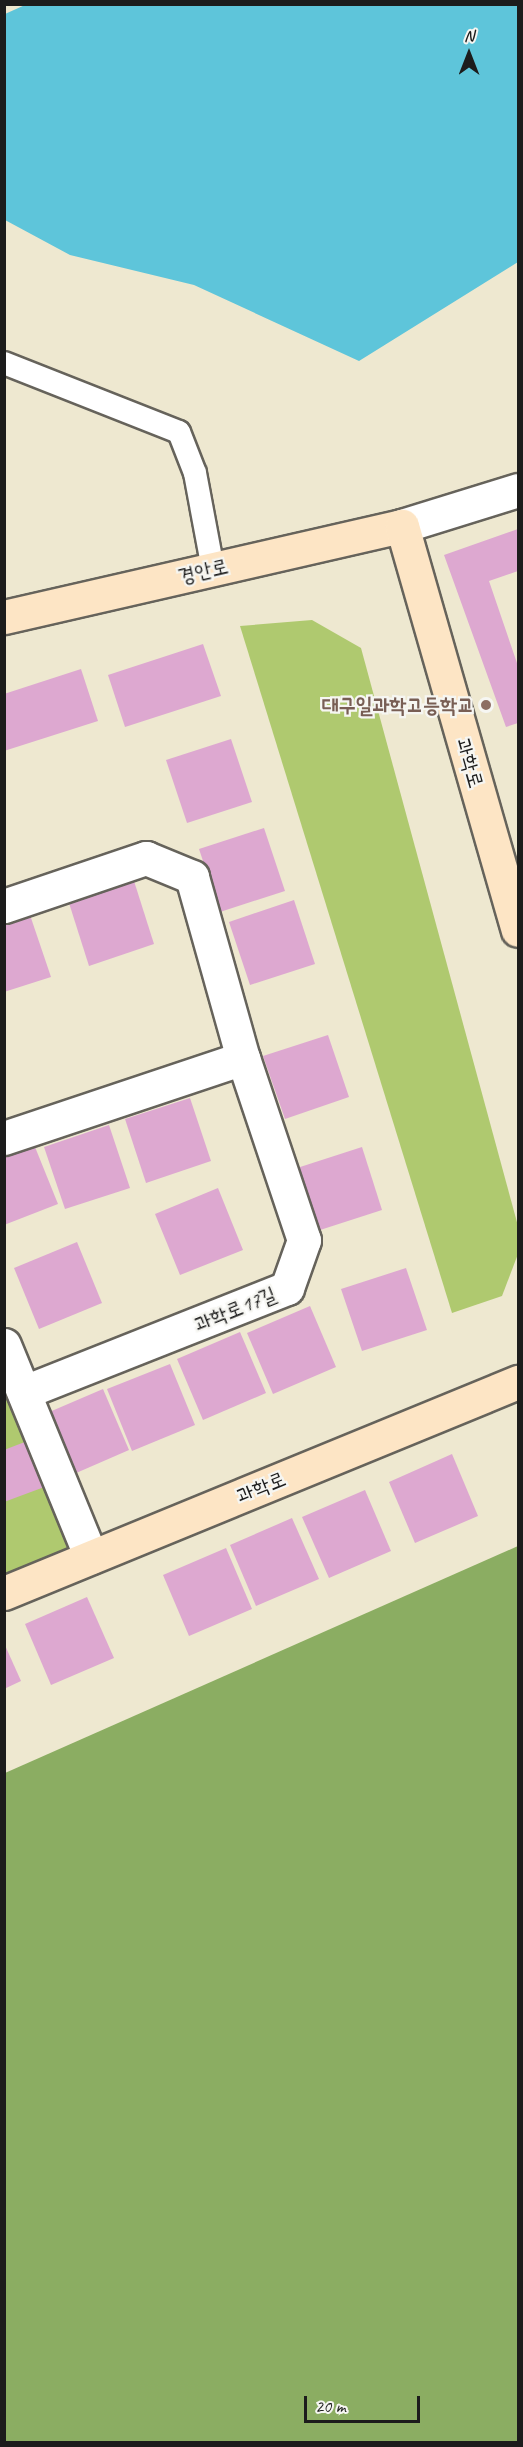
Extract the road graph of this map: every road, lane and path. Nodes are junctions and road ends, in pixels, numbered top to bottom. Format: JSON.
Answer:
{"nodes":[{"id":1,"x":4,"y":363,"type":"edge"},
{"id":2,"x":519,"y":490,"type":"edge"},
{"id":3,"x":402,"y":526,"type":"junction"},
{"id":4,"x":213,"y":569,"type":"junction"},
{"id":5,"x":4,"y":616,"type":"edge"},
{"id":6,"x":4,"y":906,"type":"edge"},
{"id":7,"x":519,"y":930,"type":"edge"},
{"id":8,"x":243,"y":1059,"type":"junction"},
{"id":9,"x":4,"y":1138,"type":"edge"},
{"id":10,"x":4,"y":1345,"type":"edge"},
{"id":11,"x":519,"y":1382,"type":"edge"},
{"id":12,"x":24,"y":1392,"type":"junction"},
{"id":13,"x":91,"y":1557,"type":"junction"},
{"id":14,"x":4,"y":1593,"type":"edge"}],
"edges":[{"from":1,"to":4,"type":"lane"},
{"from":2,"to":3,"type":"street"},
{"from":3,"to":4,"type":"street","name":"경안로"},
{"from":3,"to":7,"type":"street","name":"과학로"},
{"from":4,"to":5,"type":"street","name":"경안로"},
{"from":6,"to":8,"type":"street","name":"과학로17길"},
{"from":8,"to":9,"type":"street"},
{"from":8,"to":12,"type":"street","name":"과학로17길"},
{"from":10,"to":12,"type":"street"},
{"from":11,"to":13,"type":"street","name":"과학로"},
{"from":12,"to":13,"type":"street"},
{"from":13,"to":14,"type":"street","name":"과학로"}]}
